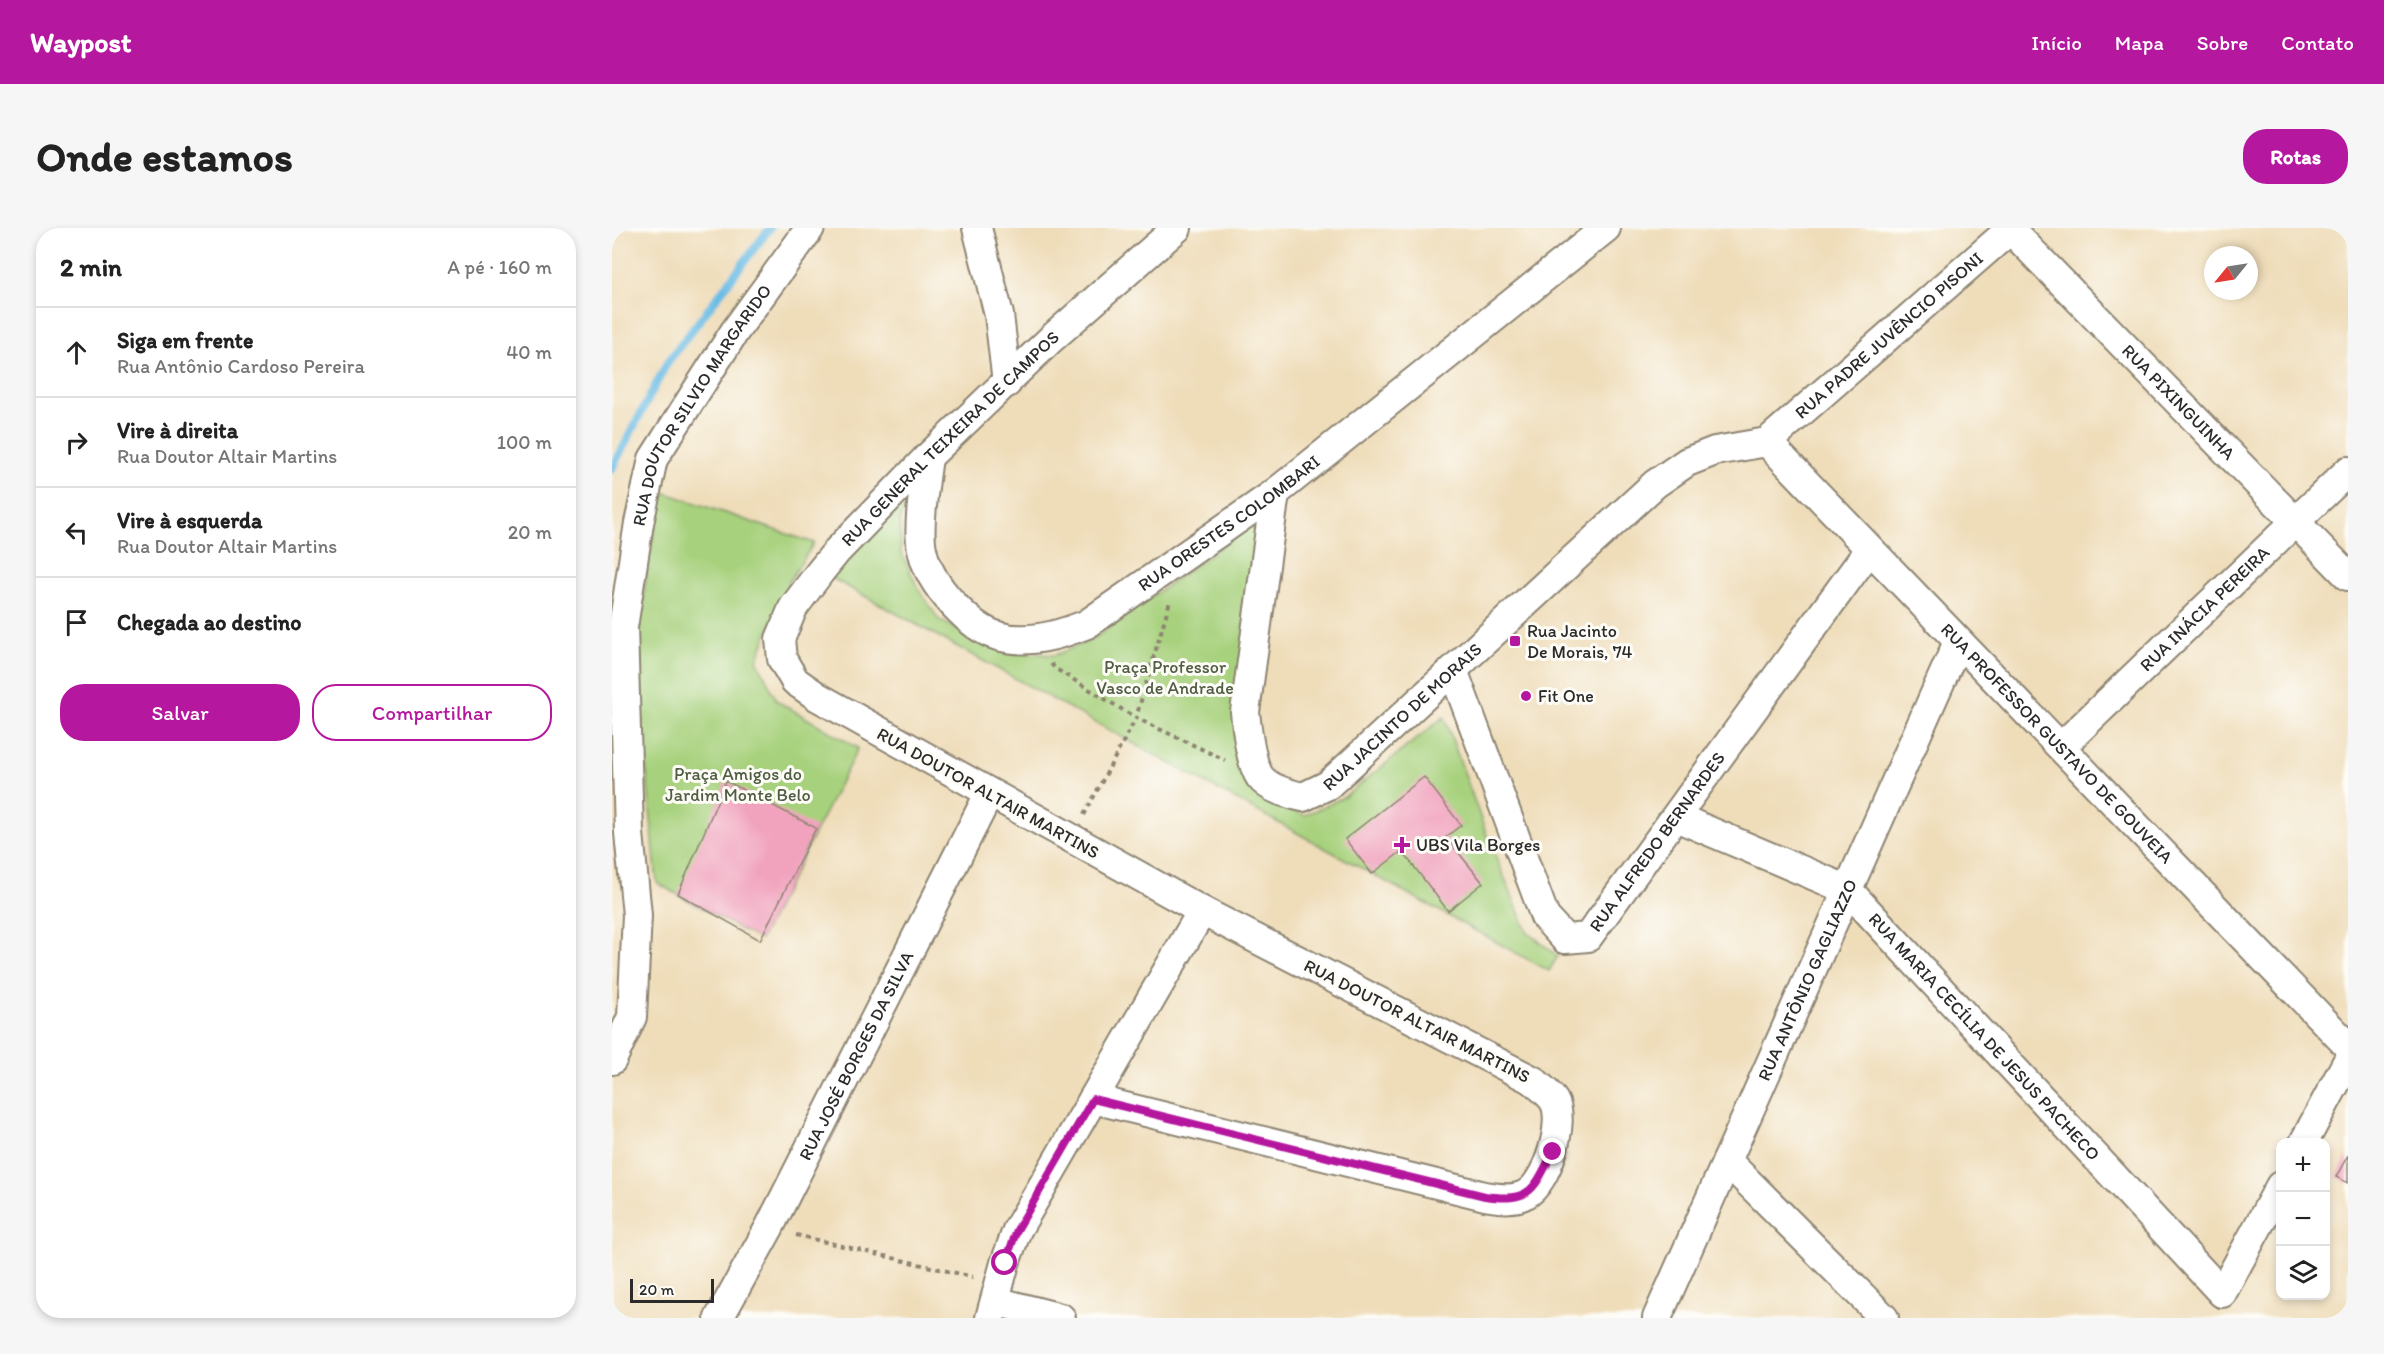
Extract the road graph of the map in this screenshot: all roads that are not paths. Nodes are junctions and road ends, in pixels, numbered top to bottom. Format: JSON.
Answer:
{"nodes":[{"id":1,"x":810,"y":228,"type":"edge"},
{"id":2,"x":977,"y":228,"type":"edge"},
{"id":3,"x":1177,"y":228,"type":"edge"},
{"id":4,"x":1606,"y":228,"type":"edge"},
{"id":5,"x":2010,"y":229,"type":"edge"},
{"id":6,"x":1007,"y":383,"type":"junction"},
{"id":7,"x":1767,"y":442,"type":"junction"},
{"id":8,"x":928,"y":457,"type":"junction"},
{"id":9,"x":2348,"y":471,"type":"edge"},
{"id":10,"x":1275,"y":493,"type":"junction"},
{"id":11,"x":2295,"y":522,"type":"junction"},
{"id":12,"x":1869,"y":550,"type":"junction"},
{"id":13,"x":2348,"y":576,"type":"edge"},
{"id":14,"x":1959,"y":642,"type":"junction"},
{"id":15,"x":1453,"y":670,"type":"junction"},
{"id":16,"x":795,"y":681,"type":"joint"},
{"id":17,"x":2062,"y":746,"type":"junction"},
{"id":18,"x":989,"y":794,"type":"junction"},
{"id":19,"x":1676,"y":817,"type":"junction"},
{"id":20,"x":1848,"y":890,"type":"junction"},
{"id":21,"x":1202,"y":911,"type":"junction"},
{"id":22,"x":2348,"y":1046,"type":"edge"},
{"id":23,"x":612,"y":1060,"type":"edge"},
{"id":24,"x":2348,"y":1060,"type":"edge"},
{"id":25,"x":1093,"y":1099,"type":"junction"},
{"id":26,"x":2307,"y":1138,"type":"edge"},
{"id":27,"x":1727,"y":1161,"type":"junction"},
{"id":28,"x":2277,"y":1192,"type":"edge"},
{"id":29,"x":995,"y":1301,"type":"edge"},
{"id":30,"x":719,"y":1318,"type":"edge"},
{"id":31,"x":1061,"y":1318,"type":"edge"},
{"id":32,"x":1657,"y":1318,"type":"edge"},
{"id":33,"x":1884,"y":1318,"type":"edge"}],
"edges":[{"from":1,"to":23,"type":"street","name":"RUA DOUTOR SILVIO MARGARIDO"},
{"from":2,"to":6,"type":"street"},
{"from":3,"to":6,"type":"street","name":"RUA GENERAL TEIXEIRA DE CAMPOS"},
{"from":4,"to":10,"type":"street","name":"RUA ORESTES COLOMBARI"},
{"from":5,"to":7,"type":"street","name":"RUA PADRE JUVÊNCIO PISONI"},
{"from":5,"to":11,"type":"street","name":"RUA PIXINGUINHA"},
{"from":6,"to":8,"type":"street","name":"RUA GENERAL TEIXEIRA DE CAMPOS"},
{"from":7,"to":12,"type":"street","name":"RUA PROFESSOR GUSTAVO DE GOUVEIA"},
{"from":7,"to":15,"type":"street","name":"RUA JACINTO DE MORAIS"},
{"from":8,"to":10,"type":"street","name":"RUA ORESTES COLOMBARI"},
{"from":8,"to":16,"type":"street","name":"RUA GENERAL TEIXEIRA DE CAMPOS"},
{"from":9,"to":11,"type":"street","name":"RUA INÁCIA PEREIRA"},
{"from":10,"to":15,"type":"street","name":"RUA JACINTO DE MORAIS"},
{"from":11,"to":13,"type":"street","name":"RUA PIXINGUINHA"},
{"from":11,"to":17,"type":"street","name":"RUA INÁCIA PEREIRA"},
{"from":12,"to":14,"type":"street","name":"RUA PROFESSOR GUSTAVO DE GOUVEIA"},
{"from":12,"to":19,"type":"street","name":"RUA ALFREDO BERNARDES"},
{"from":14,"to":17,"type":"street","name":"RUA PROFESSOR GUSTAVO DE GOUVEIA"},
{"from":14,"to":20,"type":"street","name":"RUA ANTÔNIO GAGLIAZZO"},
{"from":15,"to":19,"type":"street","name":"RUA ALFREDO BERNARDES"},
{"from":16,"to":18,"type":"street","name":"RUA DOUTOR ALTAIR MARTINS"},
{"from":17,"to":22,"type":"street","name":"RUA PROFESSOR GUSTAVO DE GOUVEIA"},
{"from":18,"to":21,"type":"street","name":"RUA DOUTOR ALTAIR MARTINS"},
{"from":18,"to":30,"type":"street","name":"RUA JOSÉ BORGES DA SILVA"},
{"from":19,"to":20,"type":"street","name":"RUA MARIA CECÍLIA DE JESUS PACHECO"},
{"from":20,"to":27,"type":"street","name":"RUA ANTÔNIO GAGLIAZZO"},
{"from":20,"to":28,"type":"street","name":"RUA MARIA CECÍLIA DE JESUS PACHECO"},
{"from":21,"to":25,"type":"street"},
{"from":21,"to":25,"type":"street","name":"RUA DOUTOR ALTAIR MARTINS"},
{"from":24,"to":26,"type":"street"},
{"from":25,"to":29,"type":"street"},
{"from":27,"to":32,"type":"street","name":"RUA ANTÔNIO GAGLIAZZO"},
{"from":27,"to":33,"type":"street"},
{"from":29,"to":31,"type":"street"}]}
